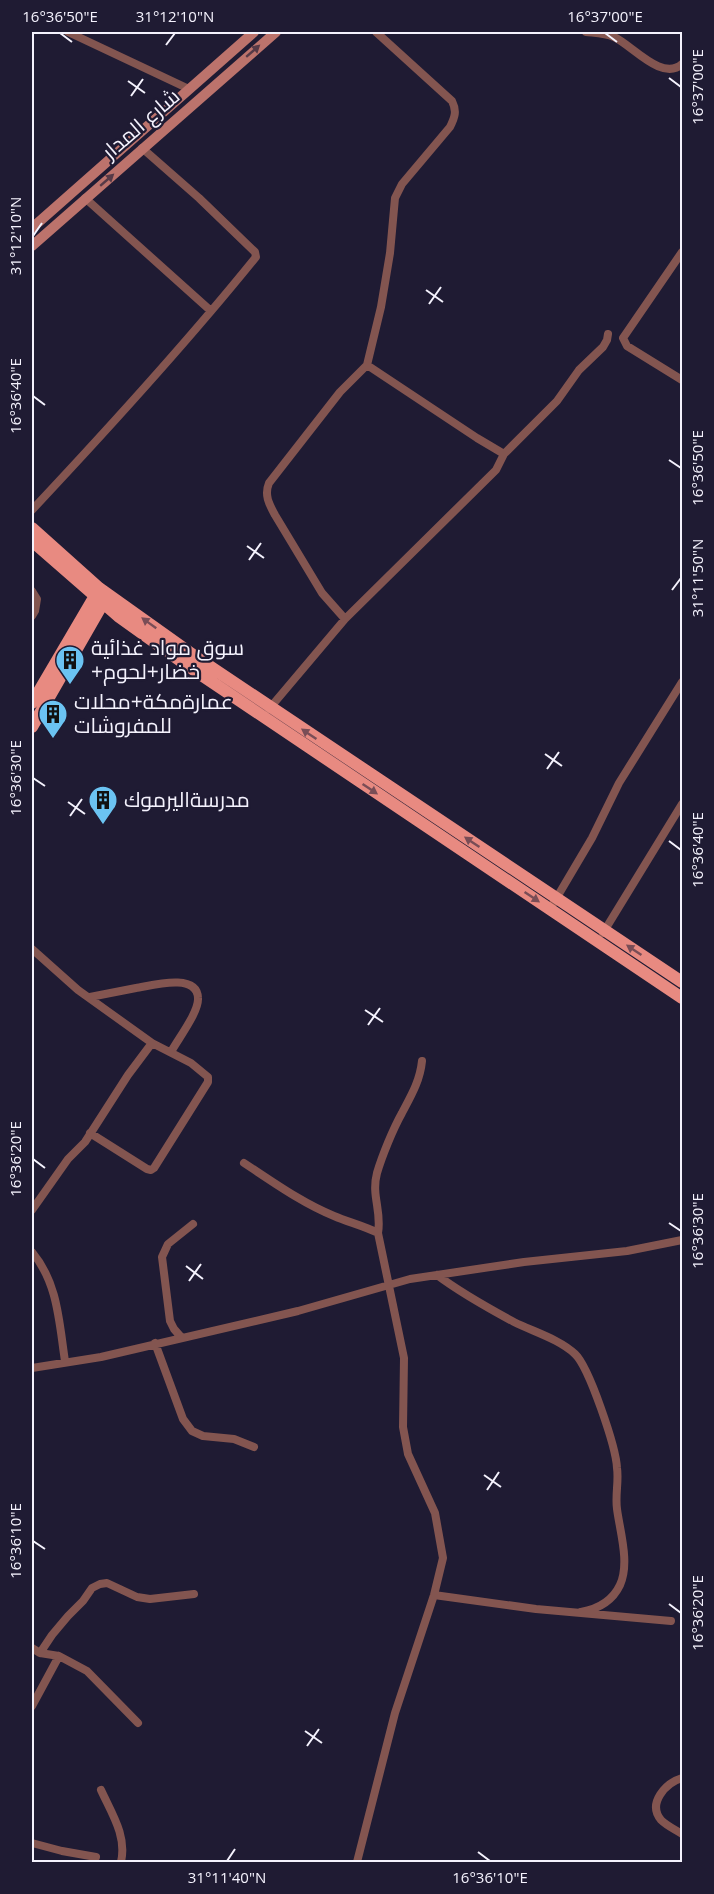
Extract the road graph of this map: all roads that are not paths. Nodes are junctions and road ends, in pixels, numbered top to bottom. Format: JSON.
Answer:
{"nodes":[{"id":1,"x":68,"y":32,"type":"edge"},
{"id":2,"x":254,"y":32,"type":"edge"},
{"id":3,"x":276,"y":32,"type":"edge"},
{"id":4,"x":376,"y":32,"type":"edge"},
{"id":5,"x":586,"y":32,"type":"edge"},
{"id":6,"x":682,"y":64,"type":"edge"},
{"id":7,"x":189,"y":89,"type":"junction"},
{"id":8,"x":142,"y":148,"type":"junction"},
{"id":9,"x":86,"y":198,"type":"junction"},
{"id":10,"x":32,"y":228,"type":"edge"},
{"id":11,"x":32,"y":246,"type":"edge"},
{"id":12,"x":682,"y":252,"type":"edge"},
{"id":13,"x":211,"y":311,"type":"junction"},
{"id":14,"x":608,"y":334,"type":"dead end"},
{"id":15,"x":367,"y":365,"type":"junction"},
{"id":16,"x":682,"y":380,"type":"edge"},
{"id":17,"x":504,"y":454,"type":"junction"},
{"id":18,"x":32,"y":510,"type":"edge"},
{"id":19,"x":32,"y":528,"type":"edge"},
{"id":20,"x":32,"y":541,"type":"edge"},
{"id":21,"x":32,"y":591,"type":"edge"},
{"id":22,"x":101,"y":595,"type":"junction"},
{"id":23,"x":32,"y":616,"type":"edge"},
{"id":24,"x":345,"y":620,"type":"junction"},
{"id":25,"x":682,"y":682,"type":"edge"},
{"id":26,"x":32,"y":703,"type":"edge"},
{"id":27,"x":266,"y":712,"type":"junction"},
{"id":28,"x":32,"y":727,"type":"edge"},
{"id":29,"x":682,"y":804,"type":"edge"},
{"id":30,"x":554,"y":904,"type":"junction"},
{"id":31,"x":601,"y":936,"type":"junction"},
{"id":32,"x":32,"y":949,"type":"edge"},
{"id":33,"x":682,"y":982,"type":"edge"},
{"id":34,"x":90,"y":997,"type":"junction"},
{"id":35,"x":682,"y":998,"type":"edge"},
{"id":36,"x":152,"y":1043,"type":"junction"},
{"id":37,"x":171,"y":1052,"type":"junction"},
{"id":38,"x":422,"y":1061,"type":"dead end"},
{"id":39,"x":90,"y":1133,"type":"junction"},
{"id":40,"x":244,"y":1163,"type":"dead end"},
{"id":41,"x":32,"y":1210,"type":"edge"},
{"id":42,"x":192,"y":1224,"type":"dead end"},
{"id":43,"x":378,"y":1233,"type":"junction"},
{"id":44,"x":682,"y":1240,"type":"edge"},
{"id":45,"x":32,"y":1252,"type":"edge"},
{"id":46,"x":437,"y":1275,"type":"junction"},
{"id":47,"x":390,"y":1285,"type":"junction"},
{"id":48,"x":181,"y":1337,"type":"junction"},
{"id":49,"x":155,"y":1343,"type":"junction"},
{"id":50,"x":65,"y":1361,"type":"junction"},
{"id":51,"x":32,"y":1368,"type":"edge"},
{"id":52,"x":254,"y":1447,"type":"dead end"},
{"id":53,"x":194,"y":1594,"type":"dead end"},
{"id":54,"x":434,"y":1595,"type":"junction"},
{"id":55,"x":580,"y":1612,"type":"junction"},
{"id":56,"x":671,"y":1622,"type":"dead end"},
{"id":57,"x":32,"y":1648,"type":"edge"},
{"id":58,"x":40,"y":1653,"type":"junction"},
{"id":59,"x":58,"y":1656,"type":"junction"},
{"id":60,"x":32,"y":1706,"type":"edge"},
{"id":61,"x":138,"y":1723,"type":"dead end"},
{"id":62,"x":682,"y":1778,"type":"edge"},
{"id":63,"x":101,"y":1790,"type":"dead end"},
{"id":64,"x":682,"y":1834,"type":"edge"},
{"id":65,"x":32,"y":1843,"type":"edge"},
{"id":66,"x":96,"y":1857,"type":"dead end"},
{"id":67,"x":121,"y":1863,"type":"edge"},
{"id":68,"x":357,"y":1863,"type":"edge"}],
"edges":[{"from":1,"to":7,"type":"street"},
{"from":2,"to":7,"type":"street"},
{"from":8,"to":3,"type":"street","name":"شارع المدار","one_way":true},
{"from":4,"to":15,"type":"street"},
{"from":5,"to":6,"type":"street"},
{"from":7,"to":10,"type":"street"},
{"from":9,"to":8,"type":"street","name":"شارع المدار","one_way":true},
{"from":8,"to":13,"type":"street"},
{"from":9,"to":11,"type":"street","name":"شارع المدار"},
{"from":9,"to":13,"type":"street"},
{"from":12,"to":16,"type":"street"},
{"from":13,"to":18,"type":"street"},
{"from":14,"to":17,"type":"street"},
{"from":15,"to":17,"type":"street"},
{"from":15,"to":24,"type":"street"},
{"from":17,"to":24,"type":"street"},
{"from":19,"to":22,"type":"main road"},
{"from":20,"to":22,"type":"main road"},
{"from":21,"to":23,"type":"street"},
{"from":22,"to":26,"type":"main road"},
{"from":22,"to":27,"type":"main road"},
{"from":22,"to":28,"type":"main road"},
{"from":24,"to":27,"type":"street"},
{"from":25,"to":30,"type":"street"},
{"from":27,"to":30,"type":"main road"},
{"from":29,"to":31,"type":"street"},
{"from":30,"to":31,"type":"main road"},
{"from":33,"to":31,"type":"main road","one_way":true},
{"from":31,"to":35,"type":"main road"},
{"from":32,"to":34,"type":"street"},
{"from":34,"to":36,"type":"street"},
{"from":34,"to":37,"type":"street"},
{"from":36,"to":37,"type":"street"},
{"from":36,"to":39,"type":"street"},
{"from":37,"to":39,"type":"street"},
{"from":38,"to":43,"type":"street"},
{"from":39,"to":41,"type":"street"},
{"from":40,"to":43,"type":"street"},
{"from":42,"to":48,"type":"street"},
{"from":43,"to":47,"type":"street"},
{"from":44,"to":46,"type":"street"},
{"from":45,"to":50,"type":"street"},
{"from":46,"to":47,"type":"street"},
{"from":46,"to":55,"type":"street"},
{"from":47,"to":48,"type":"street"},
{"from":47,"to":54,"type":"street"},
{"from":48,"to":49,"type":"street"},
{"from":49,"to":50,"type":"street"},
{"from":49,"to":52,"type":"street"},
{"from":50,"to":51,"type":"street"},
{"from":53,"to":58,"type":"street"},
{"from":54,"to":55,"type":"street"},
{"from":54,"to":68,"type":"street"},
{"from":55,"to":56,"type":"street"},
{"from":57,"to":58,"type":"street"},
{"from":58,"to":59,"type":"street"},
{"from":59,"to":60,"type":"street"},
{"from":59,"to":61,"type":"street"},
{"from":62,"to":64,"type":"street"},
{"from":63,"to":67,"type":"street"},
{"from":65,"to":66,"type":"street"}]}
